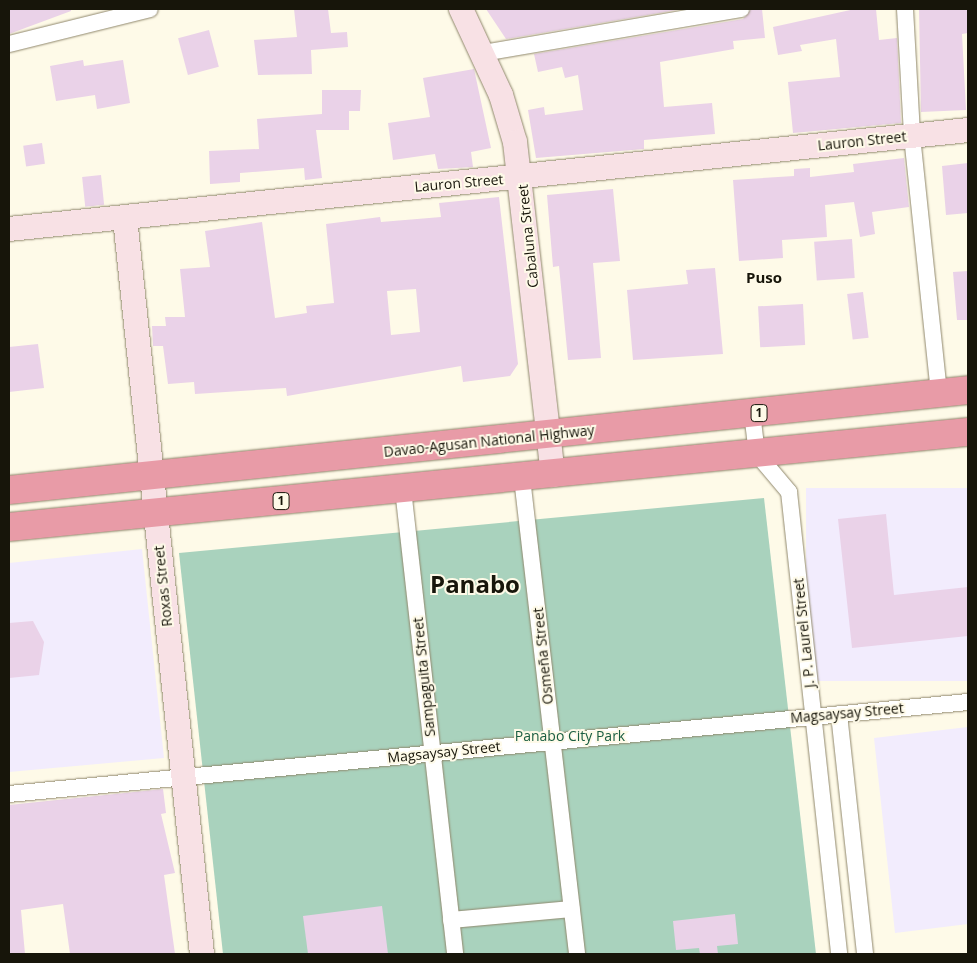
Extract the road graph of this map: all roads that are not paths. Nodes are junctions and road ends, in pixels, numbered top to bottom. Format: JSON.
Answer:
{"nodes":[{"id":1,"x":150,"y":9,"type":"edge"},
{"id":2,"x":461,"y":9,"type":"edge"},
{"id":3,"x":741,"y":9,"type":"edge"},
{"id":4,"x":905,"y":9,"type":"edge"},
{"id":5,"x":9,"y":44,"type":"edge"},
{"id":6,"x":483,"y":53,"type":"junction"},
{"id":7,"x":968,"y":130,"type":"edge"},
{"id":8,"x":912,"y":136,"type":"junction"},
{"id":9,"x":522,"y":177,"type":"junction"},
{"id":10,"x":125,"y":218,"type":"junction"},
{"id":11,"x":9,"y":229,"type":"edge"},
{"id":12,"x":968,"y":390,"type":"edge"},
{"id":13,"x":939,"y":393,"type":"junction"},
{"id":14,"x":752,"y":413,"type":"junction"},
{"id":15,"x":968,"y":432,"type":"edge"},
{"id":16,"x":549,"y":434,"type":"junction"},
{"id":17,"x":399,"y":450,"type":"junction"},
{"id":18,"x":757,"y":454,"type":"junction"},
{"id":19,"x":553,"y":475,"type":"junction"},
{"id":20,"x":152,"y":476,"type":"junction"},
{"id":21,"x":522,"y":478,"type":"junction"},
{"id":22,"x":403,"y":489,"type":"junction"},
{"id":23,"x":9,"y":490,"type":"edge"},
{"id":24,"x":156,"y":513,"type":"junction"},
{"id":25,"x":9,"y":527,"type":"edge"},
{"id":26,"x":968,"y":702,"type":"edge"},
{"id":27,"x":839,"y":714,"type":"junction"},
{"id":28,"x":813,"y":716,"type":"junction"},
{"id":29,"x":552,"y":742,"type":"junction"},
{"id":30,"x":433,"y":753,"type":"junction"},
{"id":31,"x":184,"y":778,"type":"junction"},
{"id":32,"x":9,"y":794,"type":"edge"},
{"id":33,"x":571,"y":908,"type":"junction"},
{"id":34,"x":451,"y":920,"type":"junction"},
{"id":35,"x":202,"y":954,"type":"edge"},
{"id":36,"x":455,"y":954,"type":"edge"},
{"id":37,"x":577,"y":954,"type":"edge"},
{"id":38,"x":839,"y":954,"type":"edge"},
{"id":39,"x":865,"y":954,"type":"edge"}],
"edges":[{"from":1,"to":5,"type":"street"},
{"from":2,"to":6,"type":"street","name":"Cabaluna Street"},
{"from":3,"to":6,"type":"street"},
{"from":4,"to":8,"type":"street"},
{"from":6,"to":9,"type":"street","name":"Cabaluna Street"},
{"from":7,"to":8,"type":"street","name":"Lauron Street"},
{"from":8,"to":9,"type":"street","name":"Lauron Street"},
{"from":8,"to":13,"type":"street"},
{"from":9,"to":10,"type":"street","name":"Lauron Street"},
{"from":9,"to":16,"type":"street","name":"Cabaluna Street"},
{"from":10,"to":11,"type":"street","name":"Lauron Street"},
{"from":10,"to":20,"type":"street","name":"Roxas Street"},
{"from":12,"to":13,"type":"highway","name":"Davao-Agusan National Highway","number":"1"},
{"from":13,"to":14,"type":"highway","name":"Davao-Agusan National Highway","number":"1"},
{"from":14,"to":16,"type":"highway","name":"Davao-Agusan National Highway","number":"1"},
{"from":14,"to":18,"type":"street"},
{"from":15,"to":18,"type":"highway","number":"1"},
{"from":16,"to":17,"type":"highway","name":"Davao-Agusan National Highway","number":"1"},
{"from":16,"to":19,"type":"street","name":"Cabaluna Street"},
{"from":17,"to":20,"type":"highway","name":"Davao-Agusan National Highway","number":"1"},
{"from":17,"to":22,"type":"highway"},
{"from":18,"to":19,"type":"highway","number":"1"},
{"from":18,"to":28,"type":"street","name":"J. P. Laurel Street"},
{"from":19,"to":21,"type":"highway","number":"1"},
{"from":20,"to":23,"type":"highway","name":"Davao-Agusan National Highway","number":"1"},
{"from":20,"to":24,"type":"street","name":"Roxas Street"},
{"from":21,"to":22,"type":"highway","number":"1"},
{"from":21,"to":29,"type":"street","name":"Osmeña Street"},
{"from":22,"to":24,"type":"highway","number":"1"},
{"from":22,"to":30,"type":"street","name":"Sampaguita Street"},
{"from":24,"to":25,"type":"highway","number":"1"},
{"from":24,"to":31,"type":"street","name":"Roxas Street"},
{"from":26,"to":27,"type":"street","name":"Magsaysay Street"},
{"from":27,"to":28,"type":"street","name":"Magsaysay Street"},
{"from":27,"to":39,"type":"street"},
{"from":28,"to":29,"type":"street","name":"Magsaysay Street"},
{"from":28,"to":38,"type":"street","name":"J. P. Laurel Street"},
{"from":29,"to":30,"type":"street","name":"Magsaysay Street"},
{"from":29,"to":33,"type":"street","name":"Osmeña Street"},
{"from":30,"to":31,"type":"street","name":"Magsaysay Street"},
{"from":30,"to":34,"type":"street","name":"Sampaguita Street"},
{"from":31,"to":32,"type":"street","name":"Magsaysay Street"},
{"from":31,"to":35,"type":"street","name":"Roxas Street"},
{"from":33,"to":34,"type":"street"},
{"from":33,"to":37,"type":"street","name":"Osmeña Street"},
{"from":34,"to":36,"type":"street","name":"Sampaguita Street"}]}
